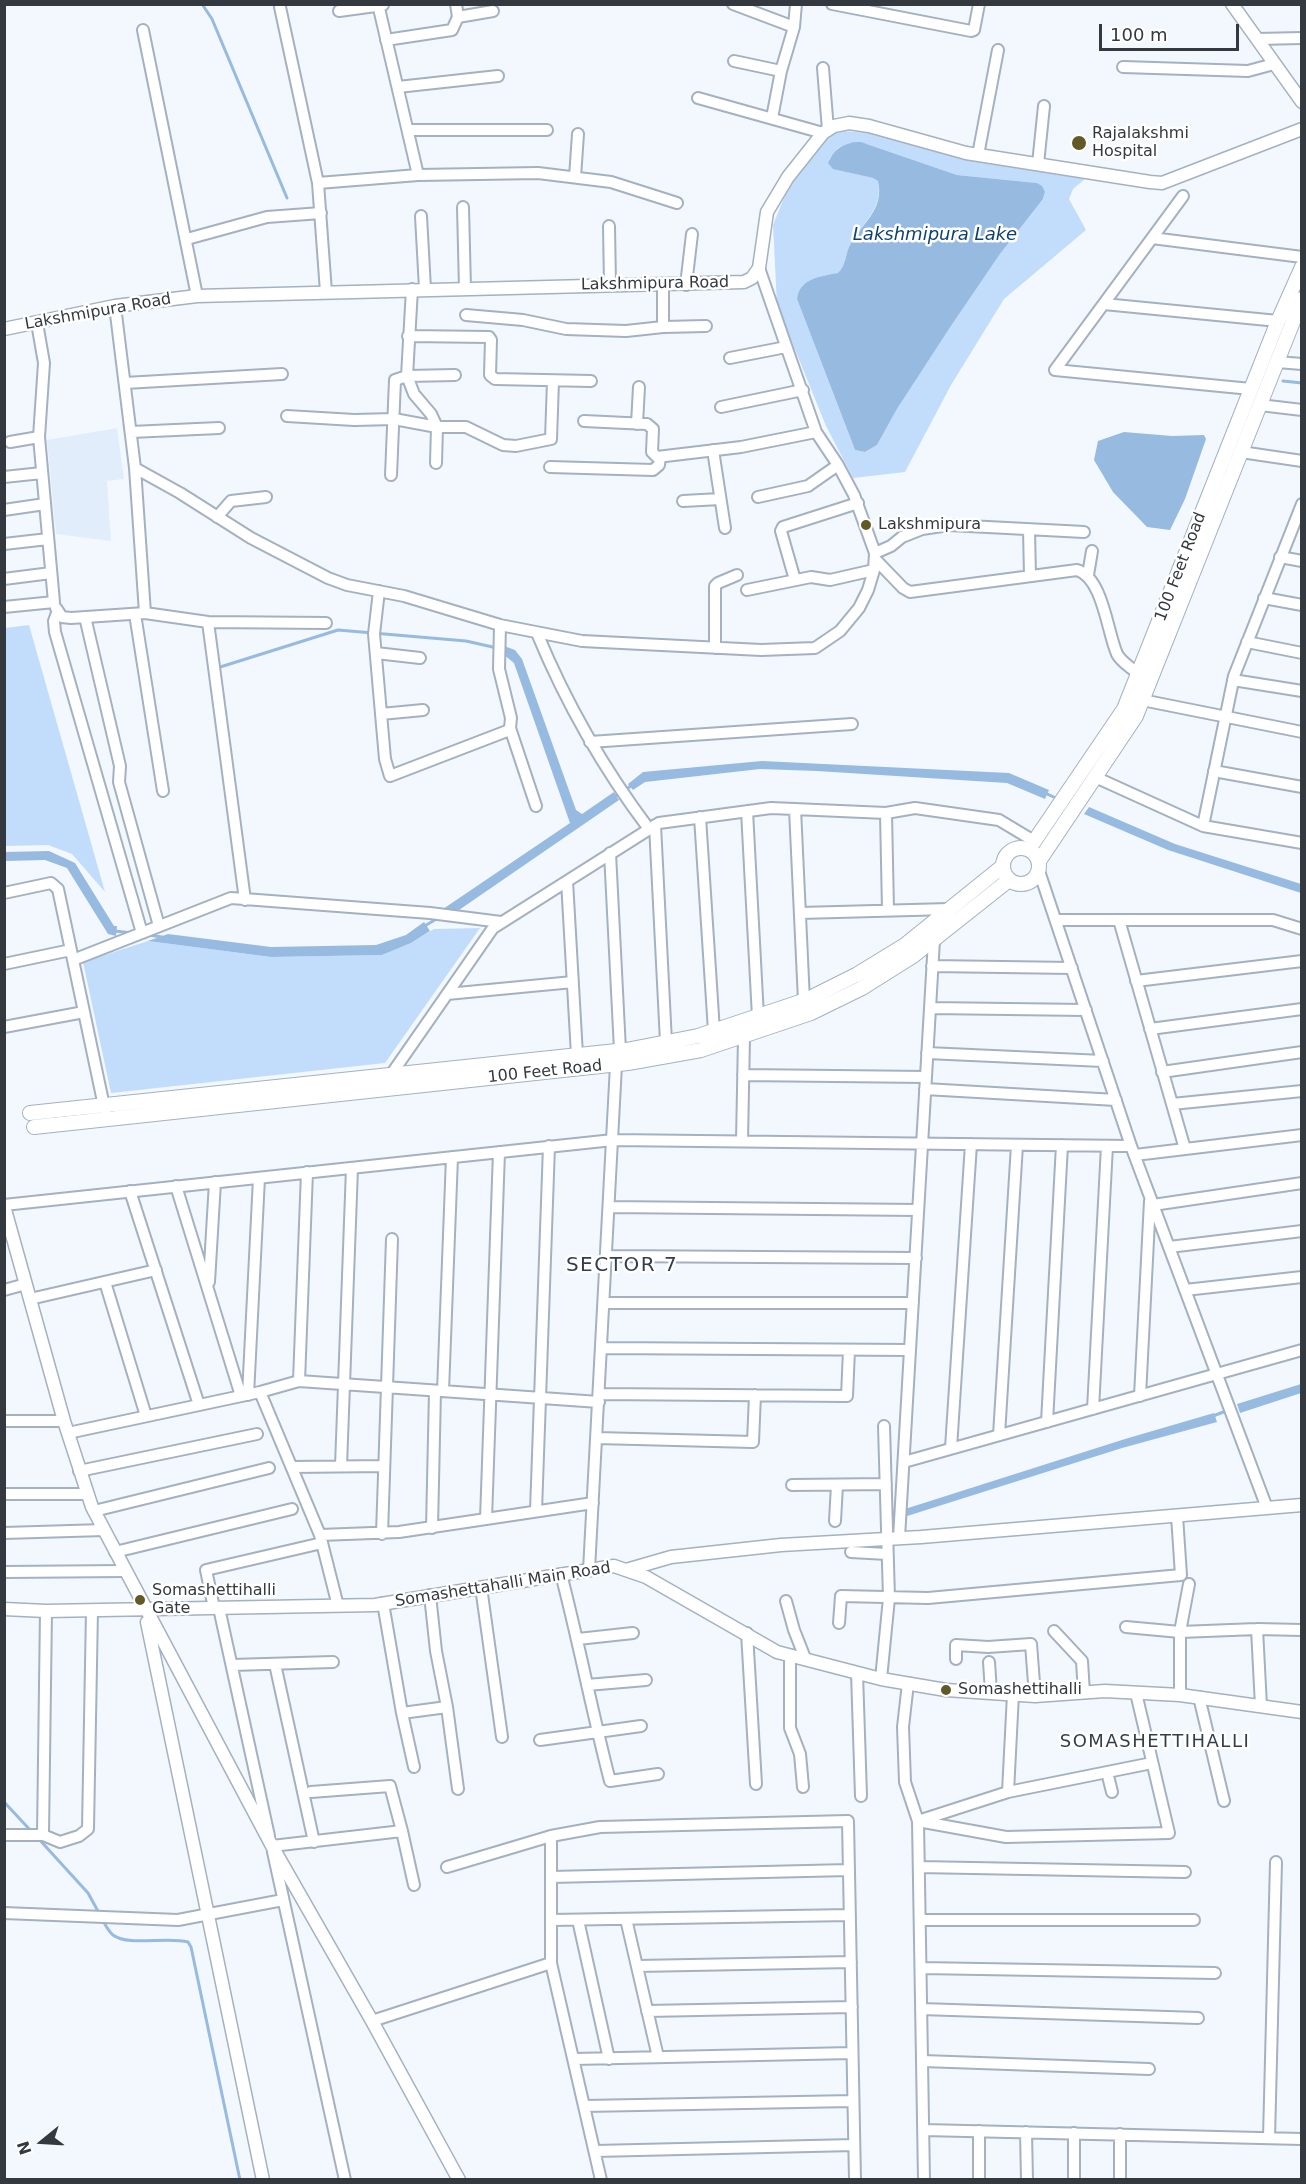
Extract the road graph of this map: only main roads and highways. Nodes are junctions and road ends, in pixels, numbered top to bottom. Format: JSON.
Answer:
{"nodes":[{"id":1,"x":1302,"y":267,"type":"edge"},
{"id":2,"x":1302,"y":299,"type":"edge"},
{"id":3,"x":1298,"y":319,"type":"edge"},
{"id":4,"x":1089,"y":773,"type":"junction"},
{"id":5,"x":1032,"y":845,"type":"junction"},
{"id":6,"x":1003,"y":866,"type":"junction"},
{"id":7,"x":1039,"y":866,"type":"junction"},
{"id":8,"x":1009,"y":880,"type":"junction"},
{"id":9,"x":105,"y":1112,"type":"junction"},
{"id":10,"x":32,"y":1120,"type":"dead end"}],
"edges":[{"from":1,"to":4,"type":"main road","name":"100 Feet Road"},
{"from":2,"to":3,"type":"main road","name":"100 Feet Road"},
{"from":3,"to":4,"type":"main road","name":"100 Feet Road"},
{"from":4,"to":5,"type":"main road","name":"100 Feet Road"},
{"from":4,"to":7,"type":"main road","name":"100 Feet Road"},
{"from":5,"to":6,"type":"main road","name":"100 Feet Road"},
{"from":5,"to":7,"type":"main road"},
{"from":6,"to":8,"type":"main road"},
{"from":6,"to":9,"type":"main road","name":"100 Feet Road"},
{"from":7,"to":8,"type":"main road","name":"100 Feet Road"},
{"from":8,"to":9,"type":"main road","name":"100 Feet Road"},
{"from":9,"to":10,"type":"main road","name":"100 Feet Road"}]}
